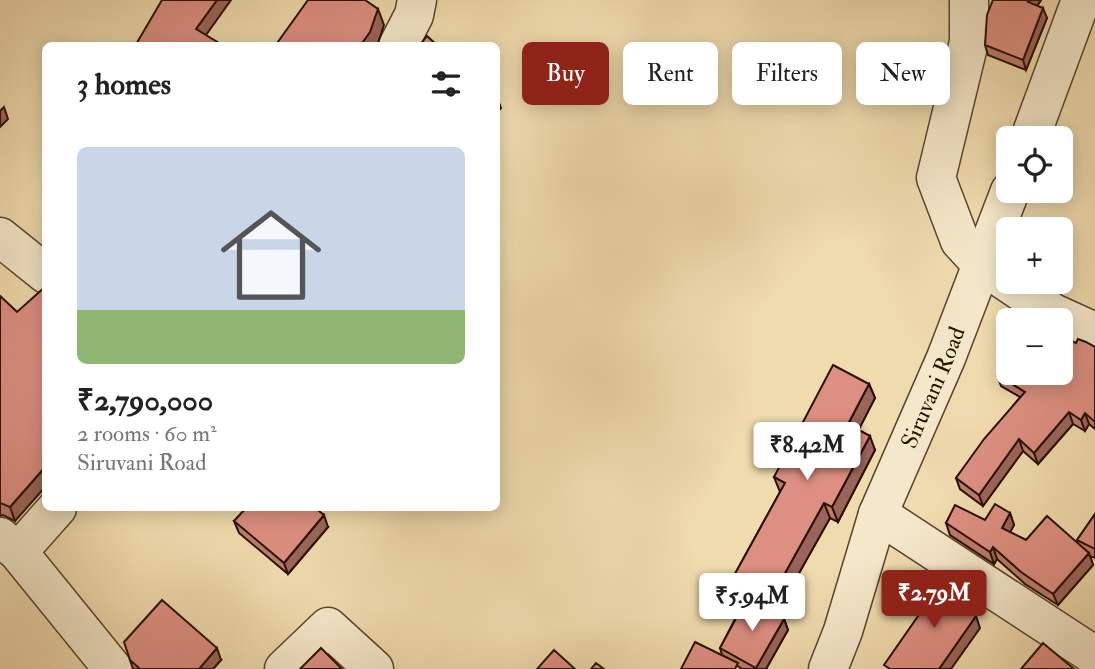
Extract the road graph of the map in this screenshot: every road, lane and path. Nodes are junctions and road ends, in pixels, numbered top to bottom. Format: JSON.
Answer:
{"nodes":[{"id":1,"x":417,"y":0,"type":"edge"},
{"id":2,"x":969,"y":0,"type":"edge"},
{"id":3,"x":1082,"y":0,"type":"edge"},
{"id":4,"x":400,"y":42,"type":"edge"},
{"id":5,"x":1035,"y":126,"type":"edge"},
{"id":6,"x":1005,"y":203,"type":"edge"},
{"id":7,"x":0,"y":237,"type":"edge"},
{"id":8,"x":982,"y":265,"type":"junction"},
{"id":9,"x":42,"y":271,"type":"edge"},
{"id":10,"x":1095,"y":332,"type":"edge"},
{"id":11,"x":53,"y":511,"type":"edge"},
{"id":12,"x":878,"y":514,"type":"junction"},
{"id":13,"x":9,"y":545,"type":"edge"},
{"id":14,"x":1095,"y":656,"type":"edge"},
{"id":15,"x":113,"y":669,"type":"edge"},
{"id":16,"x":284,"y":669,"type":"edge"},
{"id":17,"x":374,"y":669,"type":"edge"},
{"id":18,"x":828,"y":669,"type":"edge"}],
"edges":[{"from":1,"to":4,"type":"street"},
{"from":2,"to":8,"type":"street"},
{"from":3,"to":5,"type":"street"},
{"from":6,"to":8,"type":"street","name":"Siruvani Road"},
{"from":7,"to":9,"type":"street"},
{"from":8,"to":10,"type":"street"},
{"from":8,"to":12,"type":"street","name":"Siruvani Road"},
{"from":11,"to":13,"type":"street"},
{"from":12,"to":14,"type":"street"},
{"from":12,"to":18,"type":"street","name":"Siruvani Road"},
{"from":13,"to":15,"type":"street"},
{"from":16,"to":17,"type":"street"}]}
